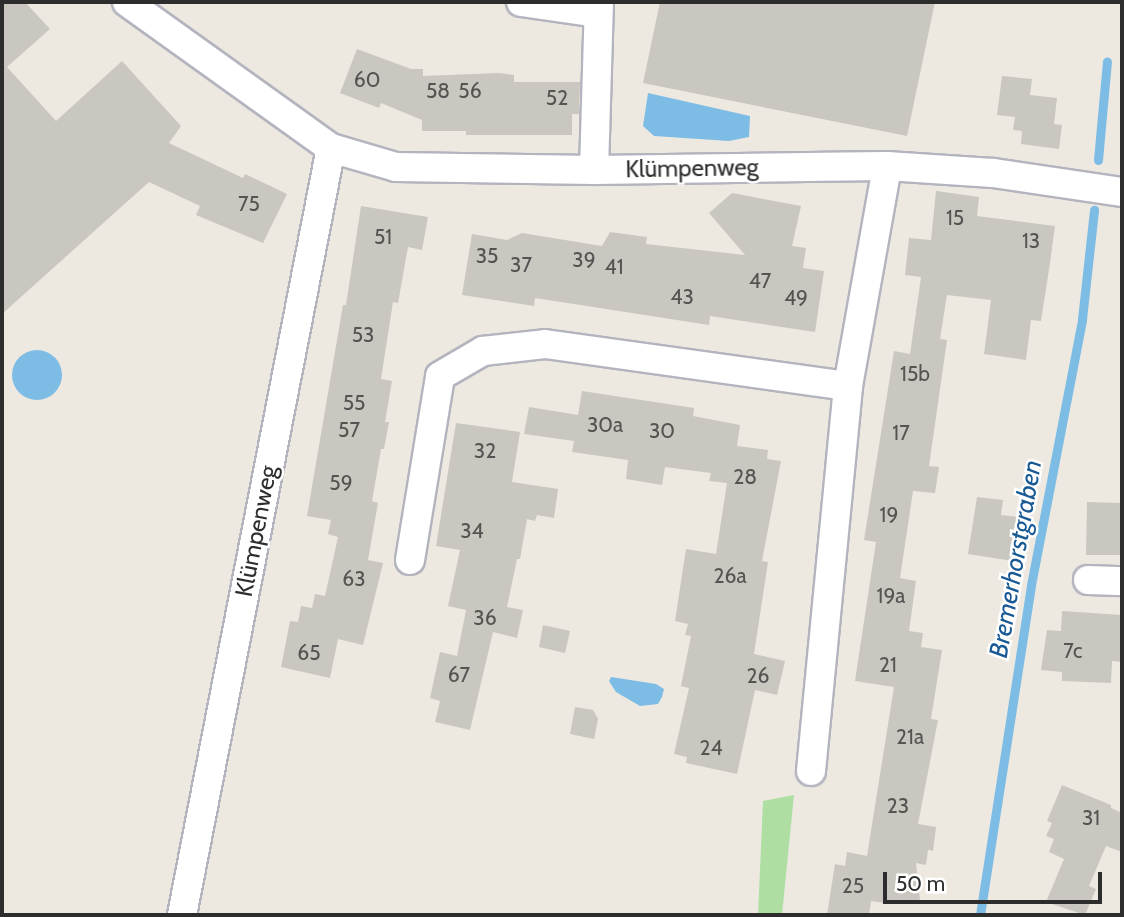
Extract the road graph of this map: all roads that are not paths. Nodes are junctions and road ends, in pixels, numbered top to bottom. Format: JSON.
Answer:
{"nodes":[{"id":1,"x":127,"y":2,"type":"edge"},
{"id":2,"x":521,"y":2,"type":"edge"},
{"id":3,"x":598,"y":7,"type":"edge"},
{"id":4,"x":331,"y":148,"type":"junction"},
{"id":5,"x":887,"y":166,"type":"junction"},
{"id":6,"x":594,"y":170,"type":"junction"},
{"id":7,"x":1122,"y":192,"type":"edge"},
{"id":8,"x":848,"y":386,"type":"junction"},
{"id":9,"x":410,"y":560,"type":"dead end"},
{"id":10,"x":1088,"y":580,"type":"dead end"},
{"id":11,"x":1122,"y":581,"type":"edge"},
{"id":12,"x":811,"y":771,"type":"dead end"},
{"id":13,"x":182,"y":915,"type":"edge"}],
"edges":[{"from":1,"to":4,"type":"street","name":"Klümpenweg"},
{"from":2,"to":3,"type":"street"},
{"from":3,"to":6,"type":"street"},
{"from":4,"to":6,"type":"street","name":"Klümpenweg"},
{"from":4,"to":13,"type":"street","name":"Klümpenweg"},
{"from":5,"to":6,"type":"street","name":"Klümpenweg"},
{"from":5,"to":7,"type":"street","name":"Klümpenweg"},
{"from":5,"to":8,"type":"street"},
{"from":8,"to":9,"type":"street"},
{"from":8,"to":12,"type":"street"},
{"from":10,"to":11,"type":"street"}]}
